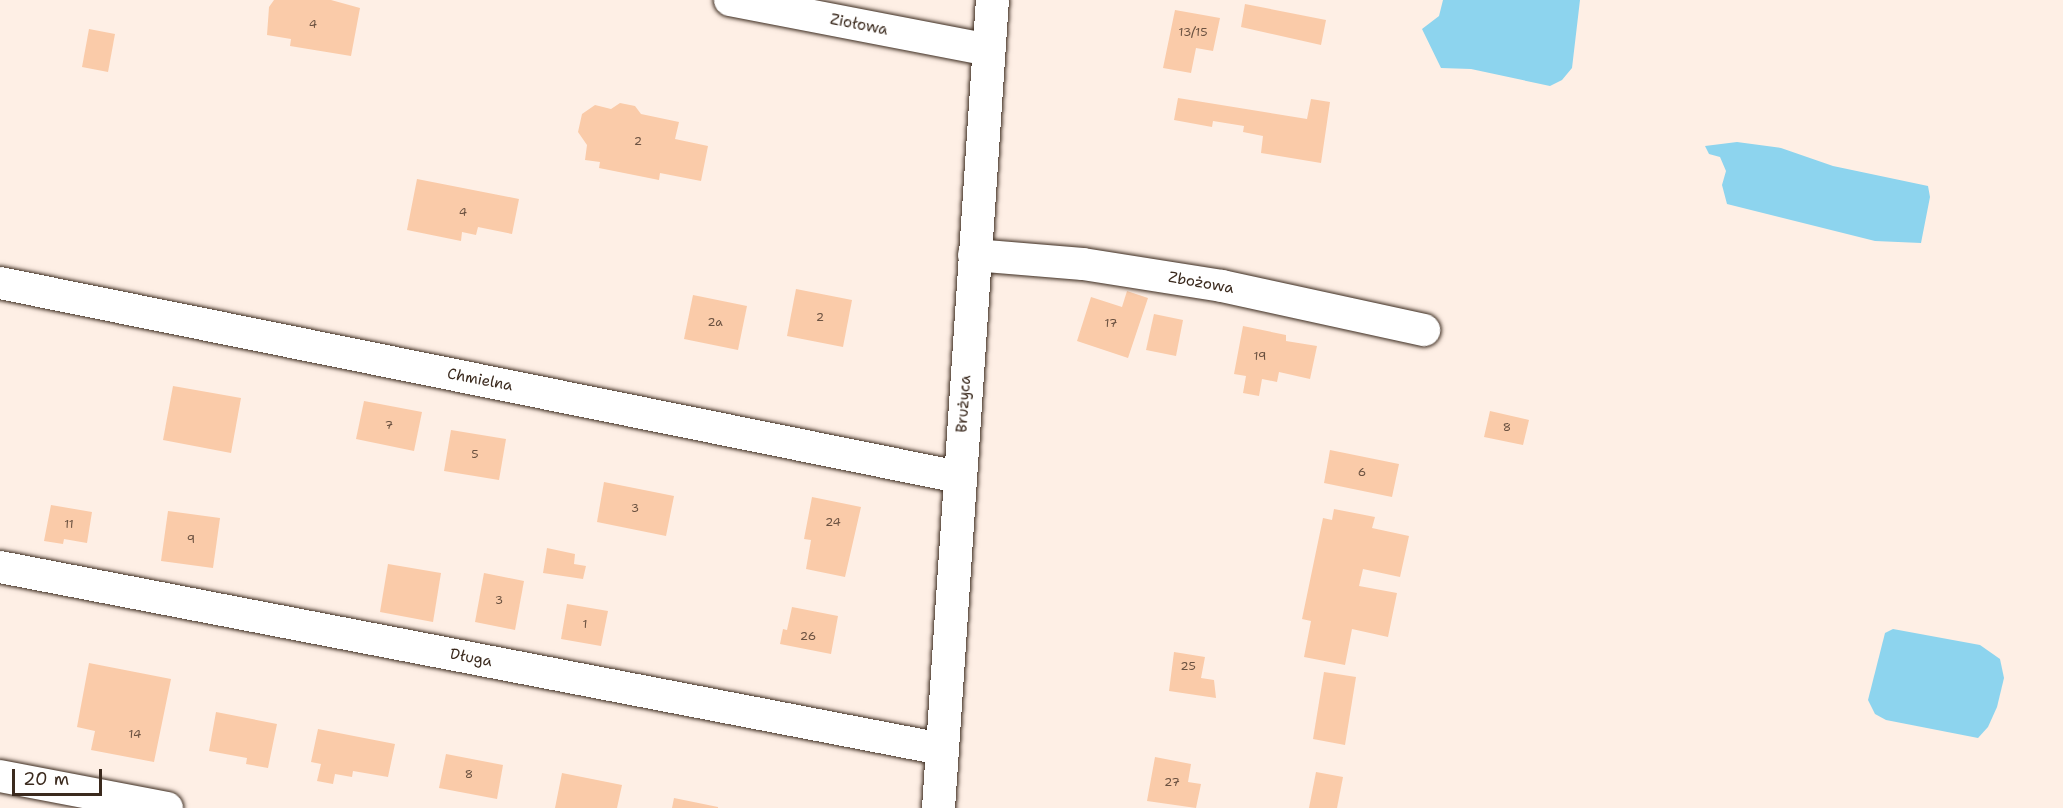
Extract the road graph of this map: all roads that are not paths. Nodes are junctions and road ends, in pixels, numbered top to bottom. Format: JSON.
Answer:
{"nodes":[{"id":1,"x":730,"y":0,"type":"edge"},
{"id":2,"x":992,"y":0,"type":"edge"},
{"id":3,"x":989,"y":50,"type":"junction"},
{"id":4,"x":974,"y":255,"type":"junction"},
{"id":5,"x":0,"y":283,"type":"edge"},
{"id":6,"x":1424,"y":330,"type":"dead end"},
{"id":7,"x":960,"y":477,"type":"junction"},
{"id":8,"x":0,"y":567,"type":"edge"},
{"id":9,"x":942,"y":749,"type":"junction"},
{"id":10,"x":0,"y":776,"type":"edge"},
{"id":11,"x":168,"y":808,"type":"edge"},
{"id":12,"x":938,"y":808,"type":"edge"}],
"edges":[{"from":1,"to":3,"type":"street","name":"Ziołowa"},
{"from":2,"to":3,"type":"street","name":"Brużyca"},
{"from":3,"to":4,"type":"street","name":"Brużyca"},
{"from":4,"to":6,"type":"street","name":"Zbożowa"},
{"from":4,"to":7,"type":"street","name":"Brużyca"},
{"from":5,"to":7,"type":"street","name":"Chmielna"},
{"from":7,"to":9,"type":"street","name":"Brużyca"},
{"from":8,"to":9,"type":"street","name":"Długa"},
{"from":9,"to":12,"type":"street","name":"Brużyca"},
{"from":10,"to":11,"type":"street"}]}
